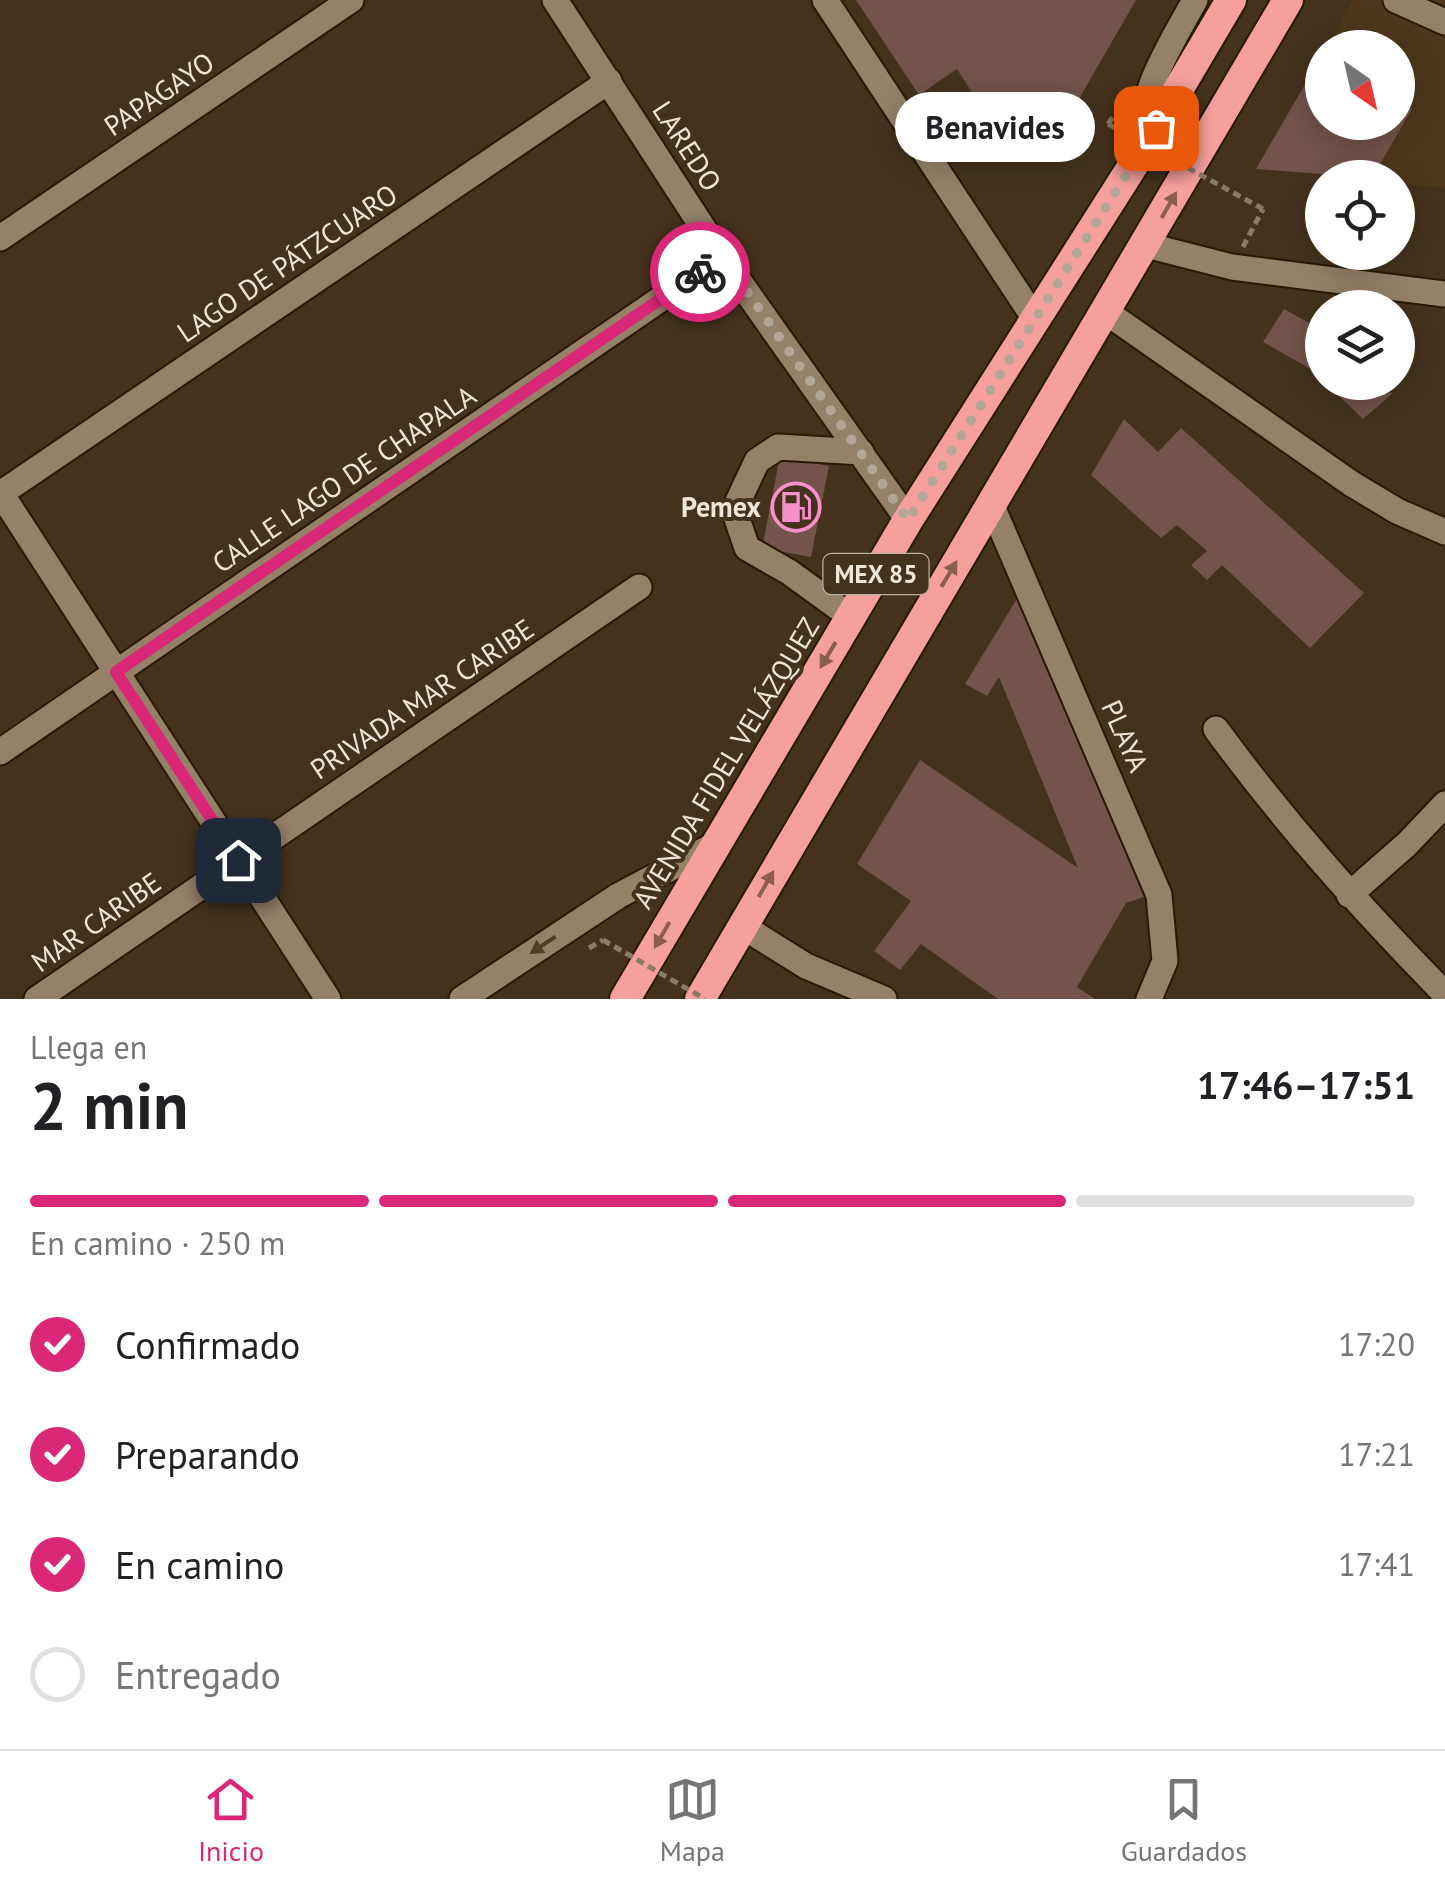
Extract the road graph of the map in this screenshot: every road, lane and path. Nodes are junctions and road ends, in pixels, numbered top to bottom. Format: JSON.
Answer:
{"nodes":[{"id":1,"x":351,"y":0,"type":"edge"},
{"id":2,"x":555,"y":0,"type":"edge"},
{"id":3,"x":825,"y":0,"type":"edge"},
{"id":4,"x":1195,"y":0,"type":"edge"},
{"id":5,"x":1230,"y":0,"type":"edge"},
{"id":6,"x":1288,"y":0,"type":"edge"},
{"id":7,"x":1396,"y":0,"type":"edge"},
{"id":8,"x":1445,"y":22,"type":"edge"},
{"id":9,"x":608,"y":81,"type":"junction"},
{"id":10,"x":1108,"y":124,"type":"dead end"},
{"id":11,"x":1139,"y":156,"type":"junction"},
{"id":12,"x":0,"y":238,"type":"edge"},
{"id":13,"x":1146,"y":244,"type":"junction"},
{"id":14,"x":722,"y":256,"type":"junction"},
{"id":15,"x":1232,"y":267,"type":"junction"},
{"id":16,"x":1445,"y":294,"type":"edge"},
{"id":17,"x":1106,"y":312,"type":"junction"},
{"id":18,"x":1035,"y":319,"type":"junction"},
{"id":19,"x":861,"y":452,"type":"junction"},
{"id":20,"x":0,"y":493,"type":"edge"},
{"id":21,"x":990,"y":504,"type":"junction"},
{"id":22,"x":908,"y":520,"type":"junction"},
{"id":23,"x":1445,"y":532,"type":"edge"},
{"id":24,"x":639,"y":588,"type":"dead end"},
{"id":25,"x":851,"y":617,"type":"junction"},
{"id":26,"x":116,"y":672,"type":"junction"},
{"id":27,"x":1216,"y":728,"type":"dead end"},
{"id":28,"x":0,"y":752,"type":"edge"},
{"id":29,"x":1445,"y":804,"type":"edge"},
{"id":30,"x":718,"y":843,"type":"junction"},
{"id":31,"x":238,"y":860,"type":"junction"},
{"id":32,"x":1349,"y":895,"type":"junction"},
{"id":33,"x":742,"y":926,"type":"junction"},
{"id":34,"x":603,"y":940,"type":"dead end"},
{"id":35,"x":1161,"y":994,"type":"edge"},
{"id":36,"x":1445,"y":994,"type":"edge"},
{"id":37,"x":37,"y":999,"type":"edge"},
{"id":38,"x":328,"y":999,"type":"edge"},
{"id":39,"x":462,"y":999,"type":"edge"},
{"id":40,"x":625,"y":999,"type":"edge"},
{"id":41,"x":703,"y":999,"type":"edge"},
{"id":42,"x":884,"y":999,"type":"edge"}],
"edges":[{"from":1,"to":12,"type":"street","name":"PAPAGAYO"},
{"from":2,"to":9,"type":"street","name":"LAREDO"},
{"from":3,"to":18,"type":"street"},
{"from":4,"to":11,"type":"street"},
{"from":5,"to":11,"type":"highway","name":"AVENIDA FIDEL VELÁZQUEZ","number":"MEX 85"},
{"from":13,"to":6,"type":"highway","number":"MEX 85","one_way":true},
{"from":7,"to":8,"type":"street"},
{"from":9,"to":14,"type":"street","name":"LAREDO"},
{"from":9,"to":20,"type":"street","name":"LAGO DE PÁTZCUARO"},
{"from":10,"to":15,"type":"path","bridge":true},
{"from":11,"to":18,"type":"highway","name":"AVENIDA FIDEL VELÁZQUEZ","number":"MEX 85"},
{"from":13,"to":15,"type":"street"},
{"from":13,"to":17,"type":"highway","number":"MEX 85"},
{"from":14,"to":19,"type":"street","name":"LAREDO"},
{"from":14,"to":26,"type":"street","name":"CALLE LAGO DE CHAPALA"},
{"from":15,"to":16,"type":"street"},
{"from":17,"to":21,"type":"highway","number":"MEX 85"},
{"from":17,"to":23,"type":"street"},
{"from":18,"to":22,"type":"highway","name":"AVENIDA FIDEL VELÁZQUEZ","number":"MEX 85"},
{"from":19,"to":22,"type":"street","name":"LAREDO"},
{"from":19,"to":25,"type":"street"},
{"from":20,"to":26,"type":"street"},
{"from":33,"to":21,"type":"highway","number":"MEX 85","one_way":true},
{"from":21,"to":35,"type":"street","name":"PLAYA"},
{"from":22,"to":25,"type":"highway","name":"AVENIDA FIDEL VELÁZQUEZ","number":"MEX 85"},
{"from":24,"to":31,"type":"street","name":"PRIVADA MAR CARIBE"},
{"from":25,"to":30,"type":"highway","name":"AVENIDA FIDEL VELÁZQUEZ","number":"MEX 85","one_way":true},
{"from":26,"to":28,"type":"street","name":"CALLE LAGO DE CHAPALA"},
{"from":26,"to":31,"type":"street"},
{"from":27,"to":32,"type":"street"},
{"from":29,"to":32,"type":"street"},
{"from":30,"to":39,"type":"street","one_way":true},
{"from":30,"to":40,"type":"highway","name":"AVENIDA FIDEL VELÁZQUEZ","number":"MEX 85","one_way":true},
{"from":31,"to":37,"type":"street","name":"MAR CARIBE"},
{"from":31,"to":38,"type":"street"},
{"from":32,"to":36,"type":"street"},
{"from":33,"to":41,"type":"highway","number":"MEX 85"},
{"from":33,"to":42,"type":"street"},
{"from":34,"to":41,"type":"path","bridge":true}]}
